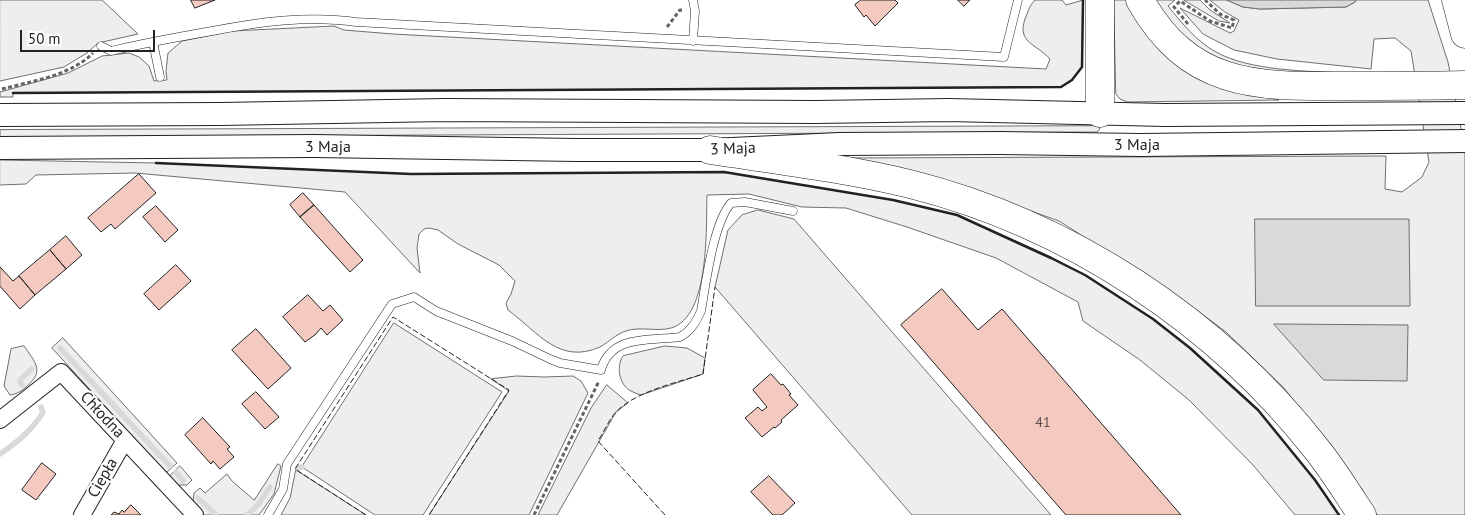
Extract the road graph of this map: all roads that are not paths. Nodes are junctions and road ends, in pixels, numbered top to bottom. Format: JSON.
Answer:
{"nodes":[{"id":1,"x":693,"y":0,"type":"edge"},
{"id":2,"x":1018,"y":0,"type":"edge"},
{"id":3,"x":1100,"y":0,"type":"edge"},
{"id":4,"x":1140,"y":0,"type":"edge"},
{"id":5,"x":1456,"y":0,"type":"edge"},
{"id":6,"x":1465,"y":34,"type":"edge"},
{"id":7,"x":693,"y":41,"type":"junction"},
{"id":8,"x":153,"y":42,"type":"junction"},
{"id":9,"x":101,"y":46,"type":"dead end"},
{"id":10,"x":160,"y":76,"type":"dead end"},
{"id":11,"x":1465,"y":85,"type":"edge"},
{"id":12,"x":1100,"y":113,"type":"junction"},
{"id":13,"x":1465,"y":113,"type":"edge"},
{"id":14,"x":0,"y":115,"type":"edge"},
{"id":15,"x":1465,"y":141,"type":"edge"},
{"id":16,"x":1141,"y":145,"type":"junction"},
{"id":17,"x":0,"y":148,"type":"edge"},
{"id":18,"x":710,"y":150,"type":"junction"},
{"id":19,"x":793,"y":211,"type":"dead end"},
{"id":20,"x":0,"y":420,"type":"edge"},
{"id":21,"x":125,"y":440,"type":"junction"},
{"id":22,"x":82,"y":515,"type":"edge"},
{"id":23,"x":195,"y":515,"type":"edge"},
{"id":24,"x":268,"y":515,"type":"edge"},
{"id":25,"x":1362,"y":515,"type":"edge"}],
"edges":[{"from":1,"to":7,"type":"lane"},
{"from":2,"to":7,"type":"lane"},
{"from":3,"to":12,"type":"highway"},
{"from":4,"to":11,"type":"highway"},
{"from":5,"to":6,"type":"highway"},
{"from":7,"to":8,"type":"lane"},
{"from":8,"to":9,"type":"lane"},
{"from":8,"to":10,"type":"lane"},
{"from":12,"to":13,"type":"main road","name":"3 Maja"},
{"from":12,"to":14,"type":"main road","name":"3 Maja"},
{"from":12,"to":16,"type":"main road"},
{"from":15,"to":16,"type":"main road","name":"3 Maja"},
{"from":16,"to":18,"type":"main road","name":"3 Maja"},
{"from":17,"to":18,"type":"main road","name":"3 Maja"},
{"from":18,"to":25,"type":"highway"},
{"from":19,"to":24,"type":"lane"},
{"from":20,"to":21,"type":"street","name":"Chłodna"},
{"from":21,"to":22,"type":"street","name":"Ciepła"},
{"from":21,"to":23,"type":"street","name":"Chłodna"}]}
